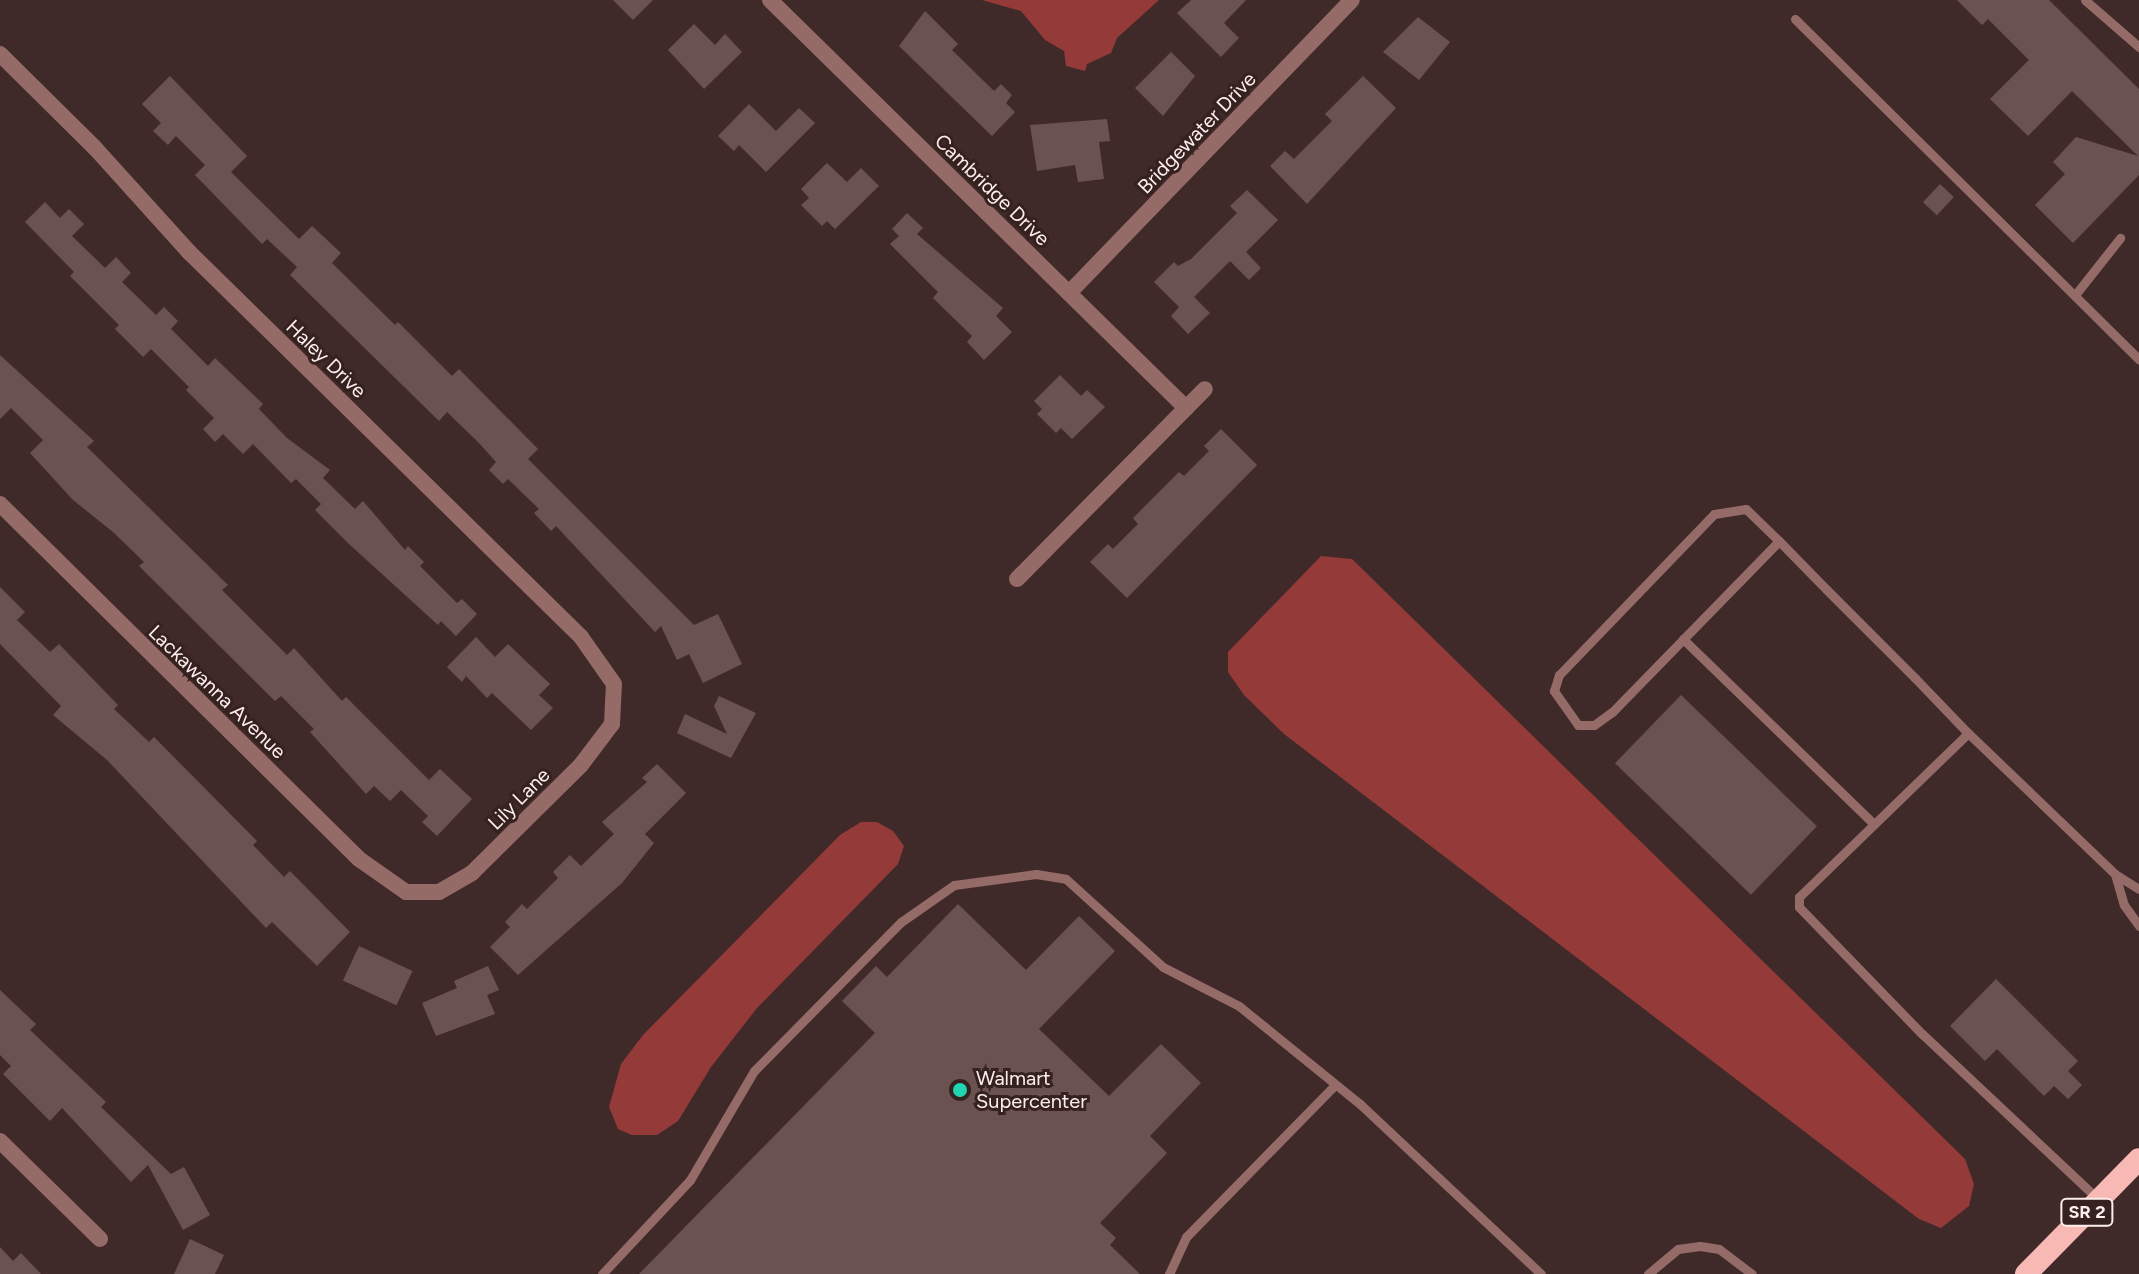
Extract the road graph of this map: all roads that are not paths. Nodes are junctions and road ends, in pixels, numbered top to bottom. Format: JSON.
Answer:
{"nodes":[{"id":1,"x":770,"y":0,"type":"edge"},
{"id":2,"x":1352,"y":0,"type":"edge"},
{"id":3,"x":2085,"y":0,"type":"edge"},
{"id":4,"x":1795,"y":19,"type":"dead end"},
{"id":5,"x":2139,"y":47,"type":"edge"},
{"id":6,"x":0,"y":54,"type":"edge"},
{"id":7,"x":2120,"y":238,"type":"dead end"},
{"id":8,"x":1069,"y":293,"type":"junction"},
{"id":9,"x":2075,"y":295,"type":"junction"},
{"id":10,"x":2139,"y":359,"type":"edge"},
{"id":11,"x":1205,"y":389,"type":"dead end"},
{"id":12,"x":1186,"y":408,"type":"junction"},
{"id":13,"x":0,"y":504,"type":"edge"},
{"id":14,"x":1779,"y":541,"type":"junction"},
{"id":15,"x":1017,"y":579,"type":"dead end"},
{"id":16,"x":1683,"y":639,"type":"junction"},
{"id":17,"x":616,"y":697,"type":"joint"},
{"id":18,"x":1968,"y":733,"type":"junction"},
{"id":19,"x":1873,"y":823,"type":"junction"},
{"id":20,"x":2115,"y":874,"type":"junction"},
{"id":21,"x":2139,"y":889,"type":"edge"},
{"id":22,"x":417,"y":895,"type":"joint"},
{"id":23,"x":2139,"y":926,"type":"edge"},
{"id":24,"x":1335,"y":1085,"type":"junction"},
{"id":25,"x":0,"y":1141,"type":"edge"},
{"id":26,"x":2139,"y":1159,"type":"edge"},
{"id":27,"x":2099,"y":1200,"type":"junction"},
{"id":28,"x":100,"y":1239,"type":"dead end"},
{"id":29,"x":602,"y":1274,"type":"edge"},
{"id":30,"x":1169,"y":1274,"type":"edge"},
{"id":31,"x":1541,"y":1274,"type":"edge"},
{"id":32,"x":1648,"y":1274,"type":"edge"},
{"id":33,"x":1752,"y":1274,"type":"edge"},
{"id":34,"x":2026,"y":1274,"type":"edge"}],
"edges":[{"from":1,"to":8,"type":"street","name":"Cambridge Drive"},
{"from":2,"to":8,"type":"street","name":"Bridgewater Drive"},
{"from":3,"to":5,"type":"lane"},
{"from":4,"to":9,"type":"lane"},
{"from":6,"to":17,"type":"street","name":"Haley Drive"},
{"from":7,"to":9,"type":"lane"},
{"from":8,"to":12,"type":"street","name":"Cambridge Drive"},
{"from":9,"to":10,"type":"lane"},
{"from":11,"to":12,"type":"street"},
{"from":12,"to":15,"type":"street"},
{"from":13,"to":22,"type":"street","name":"Lackawanna Avenue"},
{"from":14,"to":16,"type":"lane"},
{"from":14,"to":16,"type":"lane"},
{"from":14,"to":18,"type":"lane"},
{"from":16,"to":19,"type":"lane"},
{"from":17,"to":22,"type":"street","name":"Lily Lane"},
{"from":18,"to":19,"type":"lane"},
{"from":18,"to":20,"type":"lane"},
{"from":19,"to":27,"type":"lane"},
{"from":20,"to":21,"type":"lane"},
{"from":20,"to":23,"type":"lane"},
{"from":24,"to":29,"type":"lane"},
{"from":24,"to":30,"type":"lane"},
{"from":24,"to":31,"type":"lane"},
{"from":25,"to":28,"type":"street"},
{"from":26,"to":27,"type":"highway","number":"SR 2"},
{"from":27,"to":34,"type":"highway","number":"SR 2"},
{"from":32,"to":33,"type":"lane"}]}
